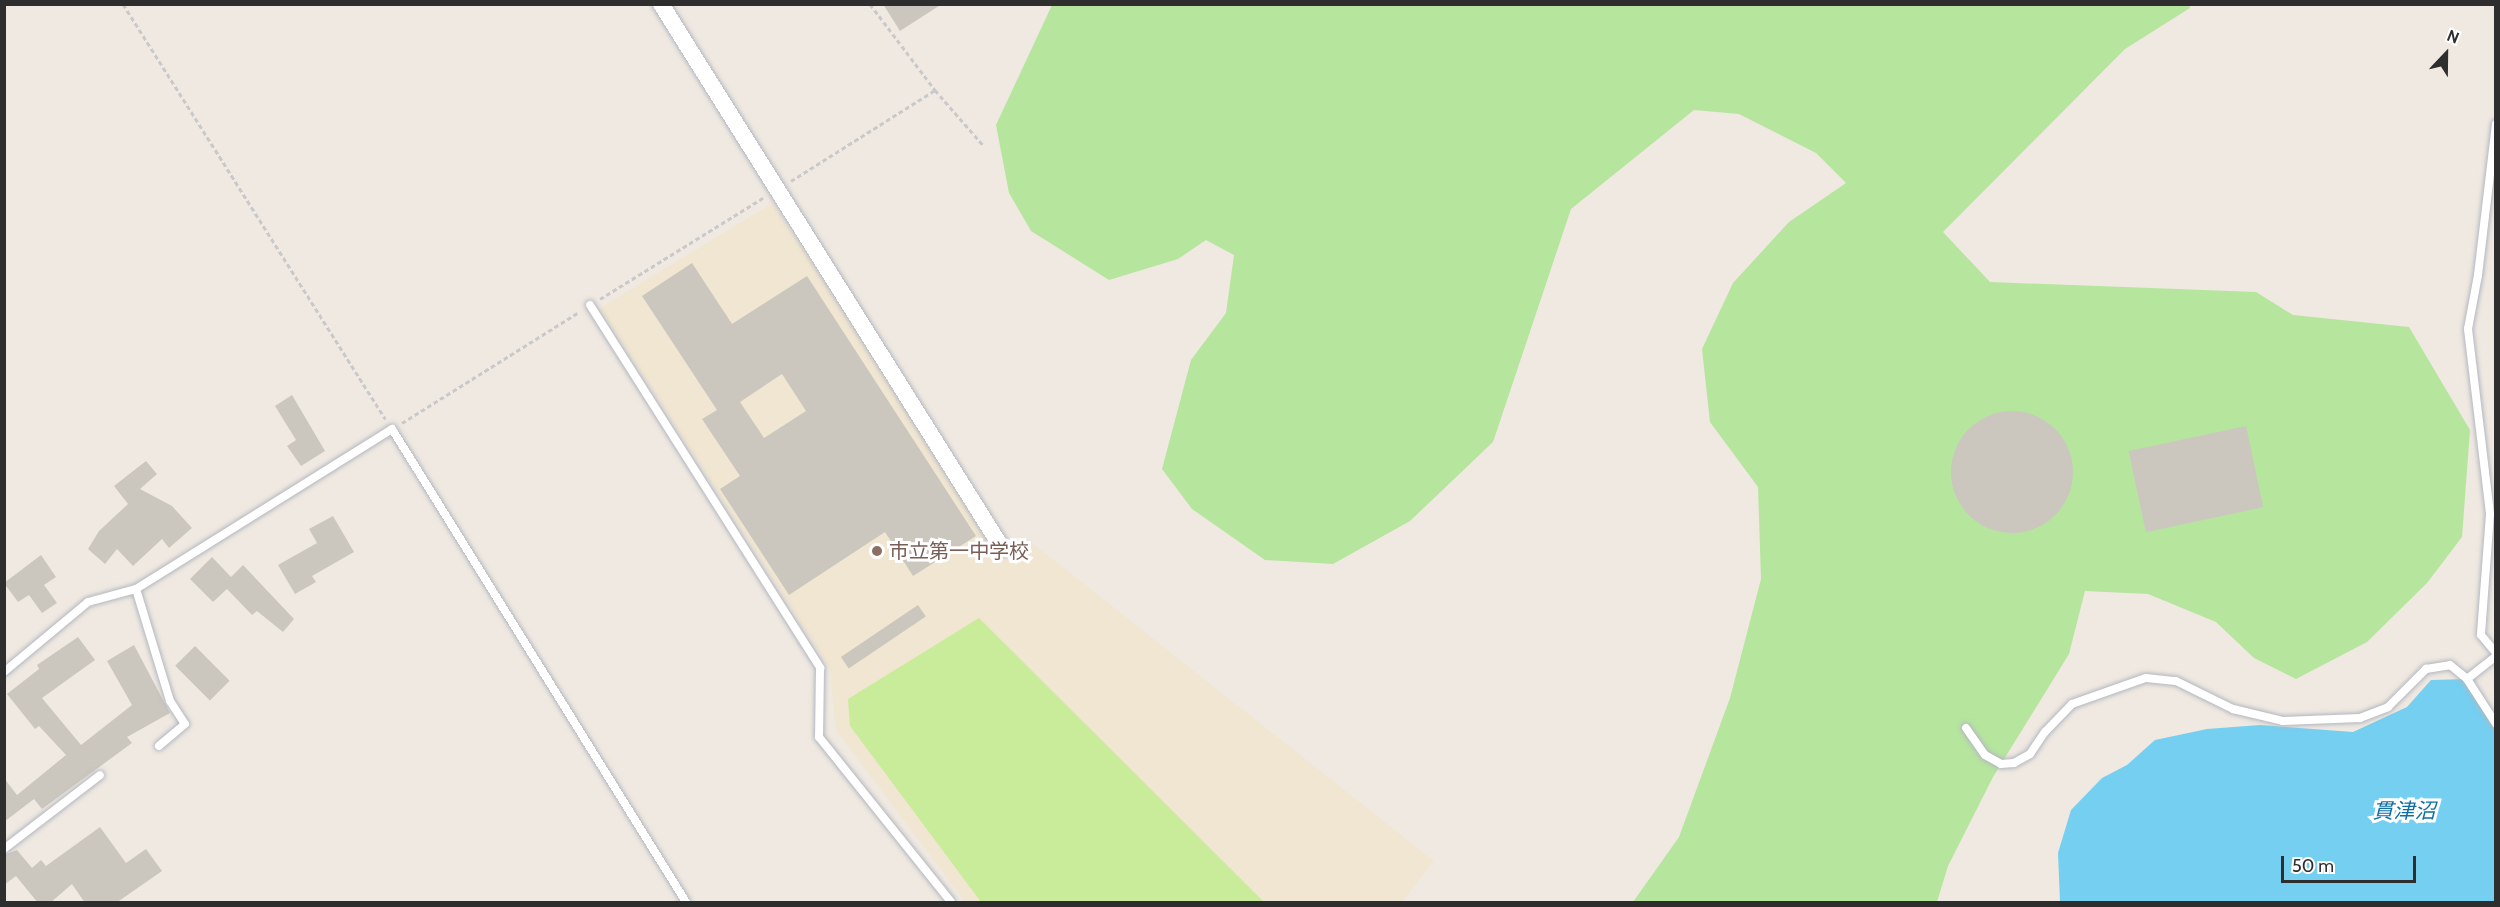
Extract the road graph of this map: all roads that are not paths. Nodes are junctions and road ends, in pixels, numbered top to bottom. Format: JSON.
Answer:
{"nodes":[{"id":1,"x":661,"y":4,"type":"edge"},
{"id":2,"x":2496,"y":124,"type":"edge"},
{"id":3,"x":590,"y":305,"type":"dead end"},
{"id":4,"x":1002,"y":548,"type":"dead end"},
{"id":5,"x":136,"y":589,"type":"junction"},
{"id":6,"x":2496,"y":654,"type":"edge"},
{"id":7,"x":4,"y":672,"type":"edge"},
{"id":8,"x":2467,"y":679,"type":"junction"},
{"id":9,"x":2496,"y":724,"type":"edge"},
{"id":10,"x":1966,"y":728,"type":"dead end"},
{"id":11,"x":159,"y":746,"type":"dead end"},
{"id":12,"x":100,"y":776,"type":"dead end"},
{"id":13,"x":4,"y":849,"type":"edge"},
{"id":14,"x":686,"y":903,"type":"edge"},
{"id":15,"x":951,"y":903,"type":"edge"}],
"edges":[{"from":1,"to":4,"type":"street"},
{"from":2,"to":6,"type":"lane"},
{"from":3,"to":15,"type":"lane"},
{"from":5,"to":7,"type":"lane"},
{"from":5,"to":11,"type":"lane"},
{"from":5,"to":14,"type":"lane"},
{"from":6,"to":8,"type":"lane"},
{"from":8,"to":9,"type":"lane"},
{"from":8,"to":10,"type":"lane"},
{"from":12,"to":13,"type":"lane"}]}
